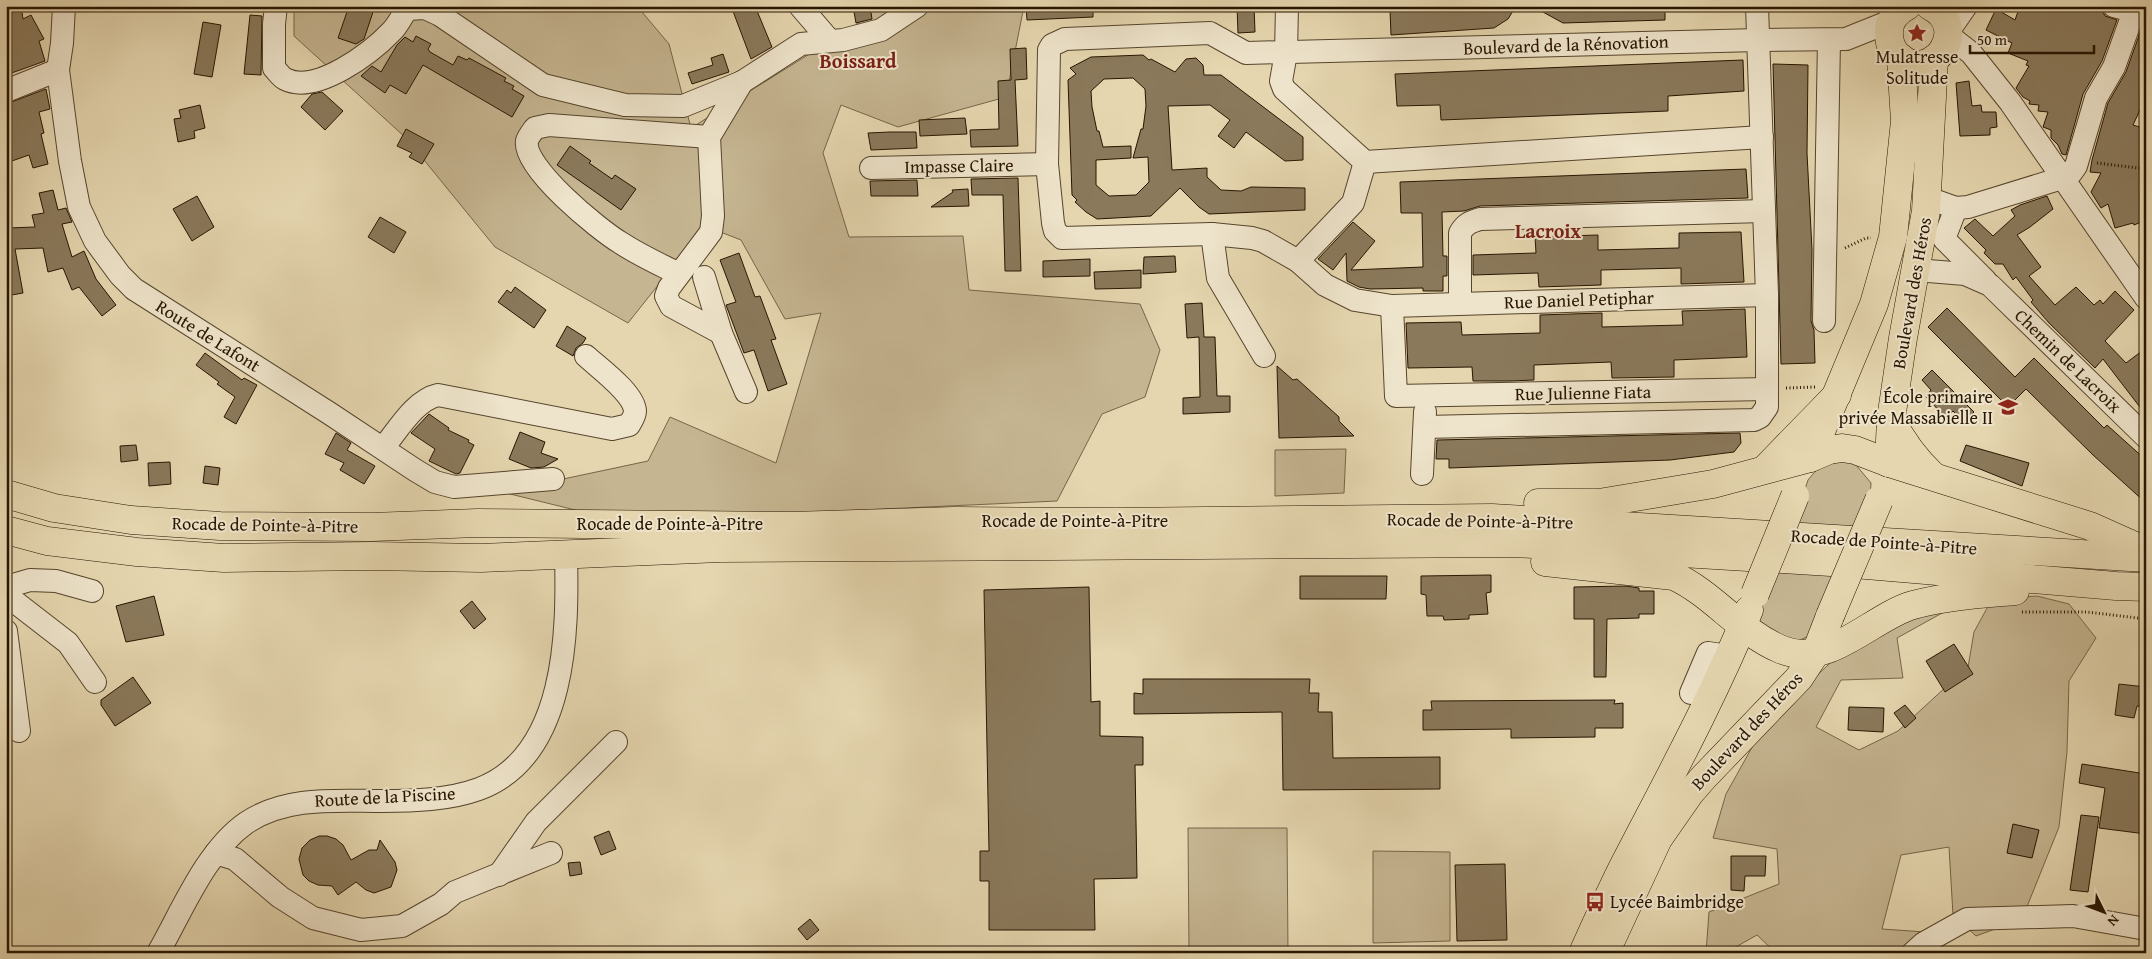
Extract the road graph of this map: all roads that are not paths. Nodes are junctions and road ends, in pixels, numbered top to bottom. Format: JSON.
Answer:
{"nodes":[{"id":1,"x":64,"y":6,"type":"edge"},
{"id":2,"x":276,"y":6,"type":"edge"},
{"id":3,"x":800,"y":6,"type":"edge"},
{"id":4,"x":917,"y":6,"type":"edge"},
{"id":5,"x":1287,"y":6,"type":"edge"},
{"id":6,"x":1757,"y":6,"type":"edge"},
{"id":7,"x":2131,"y":10,"type":"edge"},
{"id":8,"x":1898,"y":12,"type":"edge"},
{"id":9,"x":1945,"y":25,"type":"edge"},
{"id":10,"x":1838,"y":39,"type":"junction"},
{"id":11,"x":1758,"y":40,"type":"junction"},
{"id":12,"x":830,"y":41,"type":"junction"},
{"id":13,"x":1286,"y":53,"type":"junction"},
{"id":14,"x":1898,"y":56,"type":"junction"},
{"id":15,"x":58,"y":70,"type":"junction"},
{"id":16,"x":742,"y":82,"type":"junction"},
{"id":17,"x":6,"y":91,"type":"edge"},
{"id":18,"x":709,"y":137,"type":"junction"},
{"id":19,"x":1762,"y":137,"type":"junction"},
{"id":20,"x":1365,"y":162,"type":"junction"},
{"id":21,"x":1047,"y":164,"type":"junction"},
{"id":22,"x":871,"y":168,"type":"dead end"},
{"id":23,"x":2062,"y":178,"type":"junction"},
{"id":24,"x":1928,"y":198,"type":"junction"},
{"id":25,"x":1956,"y":208,"type":"junction"},
{"id":26,"x":1764,"y":211,"type":"junction"},
{"id":27,"x":1212,"y":234,"type":"junction"},
{"id":28,"x":1298,"y":261,"type":"junction"},
{"id":29,"x":1916,"y":270,"type":"junction"},
{"id":30,"x":679,"y":274,"type":"junction"},
{"id":31,"x":704,"y":277,"type":"dead end"},
{"id":32,"x":1990,"y":285,"type":"junction"},
{"id":33,"x":1767,"y":295,"type":"junction"},
{"id":34,"x":2146,"y":298,"type":"edge"},
{"id":35,"x":1460,"y":303,"type":"junction"},
{"id":36,"x":1392,"y":306,"type":"junction"},
{"id":37,"x":1824,"y":321,"type":"dead end"},
{"id":38,"x":721,"y":334,"type":"junction"},
{"id":39,"x":586,"y":356,"type":"dead end"},
{"id":40,"x":1264,"y":356,"type":"dead end"},
{"id":41,"x":1767,"y":389,"type":"junction"},
{"id":42,"x":1839,"y":391,"type":"junction"},
{"id":43,"x":746,"y":392,"type":"dead end"},
{"id":44,"x":1425,"y":396,"type":"junction"},
{"id":45,"x":1891,"y":419,"type":"junction"},
{"id":46,"x":1425,"y":427,"type":"junction"},
{"id":47,"x":2146,"y":437,"type":"edge"},
{"id":48,"x":383,"y":448,"type":"junction"},
{"id":49,"x":1810,"y":458,"type":"junction"},
{"id":50,"x":1889,"y":463,"type":"junction"},
{"id":51,"x":1762,"y":472,"type":"junction"},
{"id":52,"x":1422,"y":474,"type":"dead end"},
{"id":53,"x":1934,"y":477,"type":"junction"},
{"id":54,"x":553,"y":479,"type":"dead end"},
{"id":55,"x":6,"y":494,"type":"edge"},
{"id":56,"x":6,"y":530,"type":"edge"},
{"id":57,"x":1415,"y":530,"type":"junction"},
{"id":58,"x":2141,"y":549,"type":"edge"},
{"id":59,"x":566,"y":554,"type":"junction"},
{"id":60,"x":2089,"y":584,"type":"junction"},
{"id":61,"x":6,"y":587,"type":"edge"},
{"id":62,"x":2055,"y":587,"type":"junction"},
{"id":63,"x":92,"y":590,"type":"dead end"},
{"id":64,"x":6,"y":595,"type":"edge"},
{"id":65,"x":2146,"y":600,"type":"edge"},
{"id":66,"x":1742,"y":625,"type":"junction"},
{"id":67,"x":6,"y":631,"type":"edge"},
{"id":68,"x":1816,"y":652,"type":"junction"},
{"id":69,"x":95,"y":682,"type":"dead end"},
{"id":70,"x":19,"y":731,"type":"dead end"},
{"id":71,"x":616,"y":742,"type":"dead end"},
{"id":72,"x":262,"y":814,"type":"junction"},
{"id":73,"x":216,"y":853,"type":"junction"},
{"id":74,"x":552,"y":853,"type":"dead end"},
{"id":75,"x":251,"y":871,"type":"junction"},
{"id":76,"x":499,"y":875,"type":"junction"},
{"id":77,"x":2146,"y":929,"type":"edge"},
{"id":78,"x":158,"y":953,"type":"edge"},
{"id":79,"x":1583,"y":953,"type":"edge"},
{"id":80,"x":1605,"y":953,"type":"edge"},
{"id":81,"x":1913,"y":953,"type":"edge"}],
"edges":[{"from":1,"to":15,"type":"street","name":"Route de Lafont"},
{"from":2,"to":16,"type":"street"},
{"from":3,"to":12,"type":"street"},
{"from":4,"to":12,"type":"street"},
{"from":5,"to":13,"type":"street"},
{"from":6,"to":11,"type":"street"},
{"from":7,"to":23,"type":"street"},
{"from":8,"to":10,"type":"street","name":"Boulevard de la Rénovation"},
{"from":8,"to":14,"type":"main road","name":"Boulevard des Héros"},
{"from":9,"to":14,"type":"main road"},
{"from":9,"to":23,"type":"street"},
{"from":9,"to":24,"type":"main road","name":"Boulevard des Héros"},
{"from":10,"to":11,"type":"street","name":"Boulevard de la Rénovation"},
{"from":10,"to":14,"type":"street","name":"Boulevard de la Rénovation"},
{"from":10,"to":37,"type":"street"},
{"from":11,"to":13,"type":"street","name":"Boulevard de la Rénovation"},
{"from":11,"to":19,"type":"street"},
{"from":12,"to":16,"type":"street"},
{"from":13,"to":20,"type":"street"},
{"from":13,"to":21,"type":"street","name":"Boulevard de la Rénovation"},
{"from":14,"to":42,"type":"main road","name":"Boulevard des Héros"},
{"from":15,"to":17,"type":"street"},
{"from":15,"to":48,"type":"street","name":"Route de Lafont"},
{"from":16,"to":18,"type":"street"},
{"from":18,"to":30,"type":"street"},
{"from":18,"to":30,"type":"street"},
{"from":19,"to":20,"type":"street"},
{"from":19,"to":26,"type":"street"},
{"from":20,"to":28,"type":"street"},
{"from":21,"to":22,"type":"street","name":"Impasse Claire"},
{"from":21,"to":27,"type":"street","name":"Rue Daniel Petiphar"},
{"from":23,"to":25,"type":"street"},
{"from":23,"to":34,"type":"street"},
{"from":24,"to":25,"type":"street"},
{"from":24,"to":29,"type":"main road","name":"Boulevard des Héros"},
{"from":25,"to":32,"type":"street","name":"Chemin de Lacroix"},
{"from":26,"to":33,"type":"street"},
{"from":26,"to":35,"type":"street"},
{"from":27,"to":28,"type":"street","name":"Rue Daniel Petiphar"},
{"from":27,"to":40,"type":"street"},
{"from":28,"to":36,"type":"street","name":"Rue Daniel Petiphar"},
{"from":29,"to":32,"type":"street","name":"Chemin de Lacroix"},
{"from":29,"to":45,"type":"main road","name":"Boulevard des Héros"},
{"from":30,"to":38,"type":"street"},
{"from":31,"to":38,"type":"street"},
{"from":32,"to":47,"type":"street","name":"Chemin de Lacroix"},
{"from":33,"to":35,"type":"street","name":"Rue Daniel Petiphar"},
{"from":33,"to":41,"type":"street"},
{"from":35,"to":36,"type":"street","name":"Rue Daniel Petiphar"},
{"from":36,"to":44,"type":"street","name":"Rue Julienne Fiata"},
{"from":38,"to":43,"type":"street"},
{"from":39,"to":48,"type":"street"},
{"from":41,"to":44,"type":"street","name":"Rue Julienne Fiata"},
{"from":41,"to":46,"type":"street"},
{"from":42,"to":49,"type":"main road","name":"Boulevard des Héros"},
{"from":42,"to":51,"type":"main road"},
{"from":44,"to":46,"type":"street"},
{"from":45,"to":50,"type":"main road","name":"Boulevard des Héros"},
{"from":45,"to":53,"type":"main road"},
{"from":46,"to":52,"type":"street"},
{"from":48,"to":54,"type":"street","name":"Route de Lafont"},
{"from":49,"to":50,"type":"main road"},
{"from":49,"to":51,"type":"main road"},
{"from":49,"to":66,"type":"main road","name":"Boulevard des Héros","bridge":true},
{"from":50,"to":53,"type":"main road"},
{"from":50,"to":68,"type":"main road","name":"Boulevard des Héros","bridge":true},
{"from":51,"to":57,"type":"main road"},
{"from":53,"to":58,"type":"main road"},
{"from":55,"to":57,"type":"main road","name":"Rocade de Pointe-à-Pitre"},
{"from":56,"to":59,"type":"main road","name":"Rocade de Pointe-à-Pitre"},
{"from":57,"to":58,"type":"main road","name":"Rocade de Pointe-à-Pitre"},
{"from":57,"to":59,"type":"main road","name":"Rocade de Pointe-à-Pitre"},
{"from":57,"to":60,"type":"main road","name":"Rocade de Pointe-à-Pitre"},
{"from":57,"to":66,"type":"main road"},
{"from":59,"to":72,"type":"street","name":"Route de la Piscine"},
{"from":60,"to":62,"type":"main road"},
{"from":60,"to":65,"type":"main road","name":"Rocade de Pointe-à-Pitre"},
{"from":61,"to":63,"type":"street"},
{"from":62,"to":65,"type":"main road"},
{"from":62,"to":68,"type":"main road"},
{"from":64,"to":69,"type":"street"},
{"from":66,"to":68,"type":"main road"},
{"from":66,"to":79,"type":"main road","name":"Boulevard des Héros"},
{"from":67,"to":70,"type":"street"},
{"from":68,"to":80,"type":"main road","name":"Boulevard des Héros"},
{"from":71,"to":76,"type":"street"},
{"from":72,"to":73,"type":"street","name":"Route de la Piscine"},
{"from":72,"to":75,"type":"street"},
{"from":73,"to":75,"type":"street"},
{"from":73,"to":78,"type":"street","name":"Route de la Piscine"},
{"from":74,"to":76,"type":"street"},
{"from":75,"to":76,"type":"street"},
{"from":77,"to":81,"type":"street"}]}
